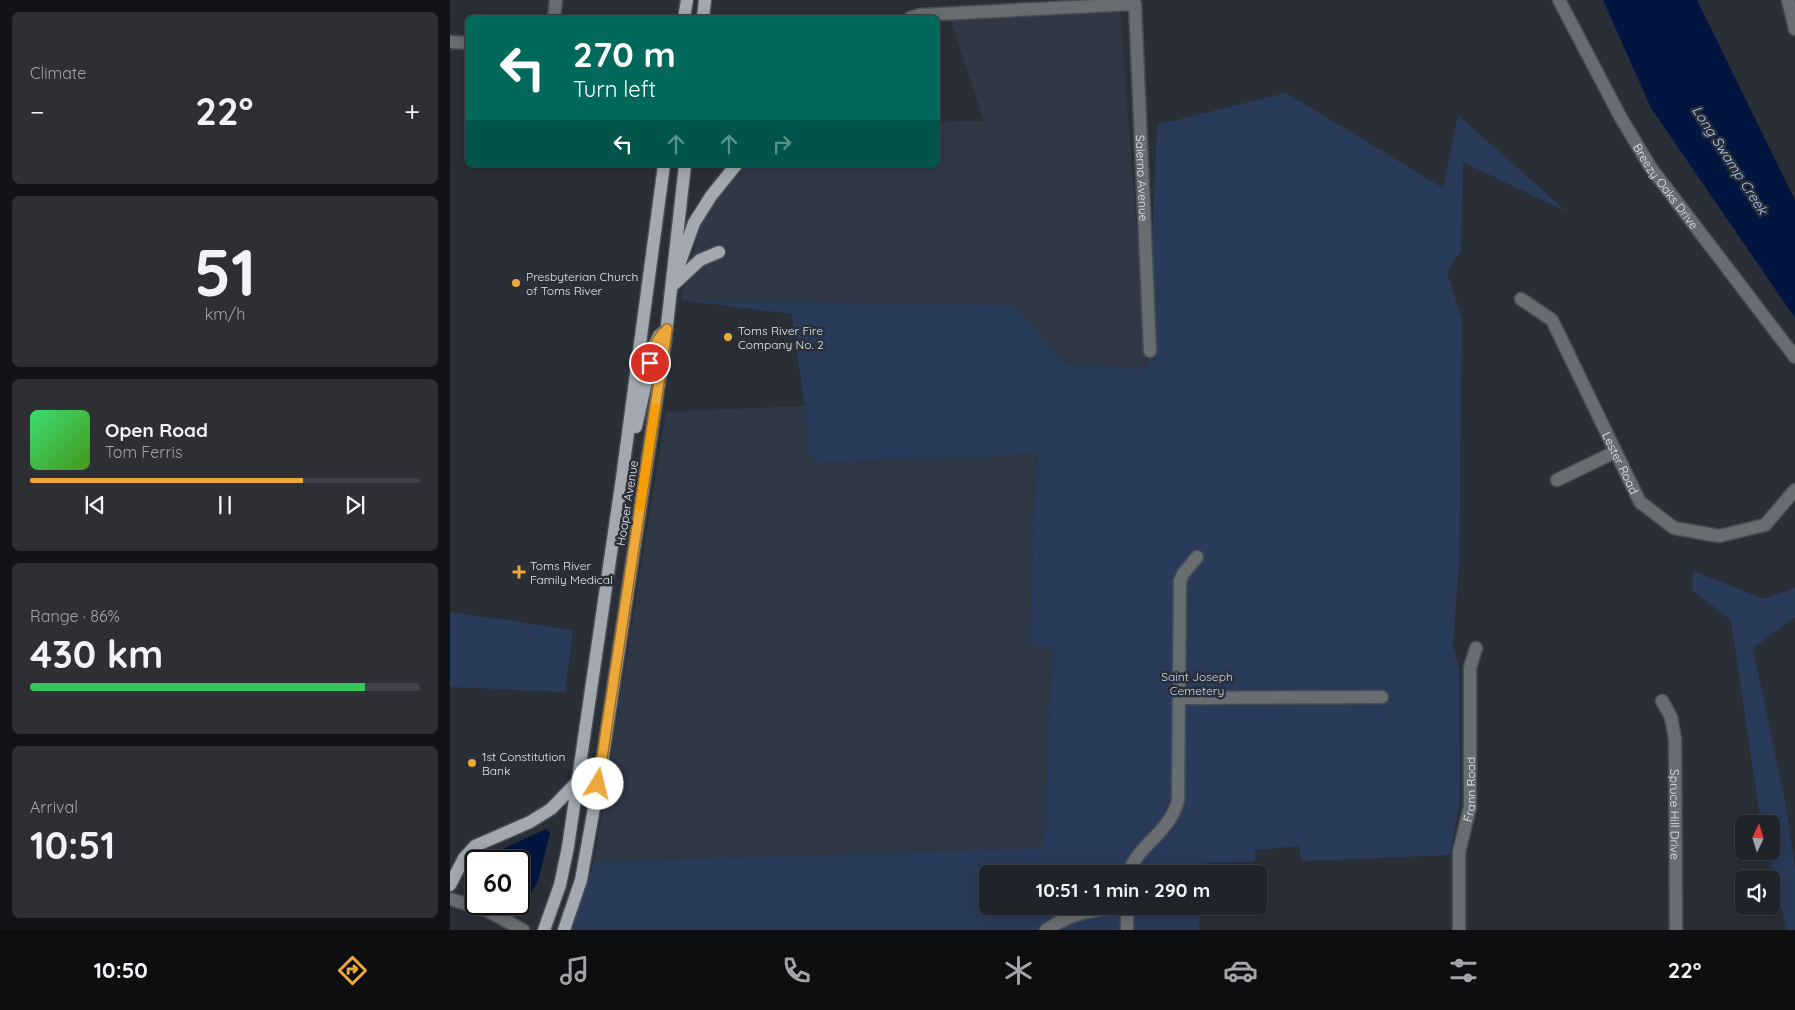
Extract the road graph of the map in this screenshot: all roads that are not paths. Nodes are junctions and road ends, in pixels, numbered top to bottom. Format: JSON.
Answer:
{"nodes":[{"id":1,"x":556,"y":0,"type":"edge"},
{"id":2,"x":687,"y":0,"type":"edge"},
{"id":3,"x":705,"y":0,"type":"edge"},
{"id":4,"x":1559,"y":0,"type":"edge"},
{"id":5,"x":1788,"y":0,"type":"edge"},
{"id":6,"x":554,"y":15,"type":"edge"},
{"id":7,"x":684,"y":15,"type":"edge"},
{"id":8,"x":703,"y":15,"type":"edge"},
{"id":9,"x":920,"y":15,"type":"edge"},
{"id":10,"x":1795,"y":29,"type":"edge"},
{"id":11,"x":450,"y":42,"type":"edge"},
{"id":12,"x":465,"y":43,"type":"edge"},
{"id":13,"x":664,"y":167,"type":"edge"},
{"id":14,"x":685,"y":167,"type":"edge"},
{"id":15,"x":734,"y":167,"type":"edge"},
{"id":16,"x":719,"y":252,"type":"dead end"},
{"id":17,"x":672,"y":286,"type":"junction"},
{"id":18,"x":1521,"y":299,"type":"dead end"},
{"id":19,"x":667,"y":329,"type":"junction"},
{"id":20,"x":1150,"y":351,"type":"dead end"},
{"id":21,"x":1795,"y":357,"type":"edge"},
{"id":22,"x":1616,"y":452,"type":"junction"},
{"id":23,"x":622,"y":478,"type":"junction"},
{"id":24,"x":1557,"y":480,"type":"dead end"},
{"id":25,"x":1795,"y":490,"type":"edge"},
{"id":26,"x":1197,"y":557,"type":"dead end"},
{"id":27,"x":1476,"y":648,"type":"dead end"},
{"id":28,"x":1382,"y":697,"type":"dead end"},
{"id":29,"x":1179,"y":698,"type":"junction"},
{"id":30,"x":1662,"y":701,"type":"dead end"},
{"id":31,"x":579,"y":780,"type":"junction"},
{"id":32,"x":1131,"y":865,"type":"edge"},
{"id":33,"x":450,"y":885,"type":"edge"},
{"id":34,"x":450,"y":899,"type":"edge"},
{"id":35,"x":1072,"y":915,"type":"edge"},
{"id":36,"x":1127,"y":915,"type":"edge"},
{"id":37,"x":523,"y":930,"type":"edge"},
{"id":38,"x":544,"y":930,"type":"edge"},
{"id":39,"x":564,"y":930,"type":"edge"},
{"id":40,"x":1046,"y":930,"type":"edge"},
{"id":41,"x":1128,"y":930,"type":"edge"},
{"id":42,"x":1459,"y":930,"type":"edge"},
{"id":43,"x":1676,"y":930,"type":"edge"}],
"edges":[{"from":1,"to":6,"type":"street"},
{"from":2,"to":7,"type":"main road"},
{"from":3,"to":8,"type":"main road"},
{"from":4,"to":21,"type":"street","name":"Breezy Oaks Drive"},
{"from":5,"to":10,"type":"street"},
{"from":9,"to":20,"type":"street","name":"Salerno Avenue"},
{"from":11,"to":12,"type":"street"},
{"from":13,"to":23,"type":"main road","name":"Hooper Avenue"},
{"from":14,"to":17,"type":"main road","name":"Hooper Avenue"},
{"from":15,"to":17,"type":"main road"},
{"from":16,"to":17,"type":"main road"},
{"from":17,"to":19,"type":"main road","name":"Hooper Avenue"},
{"from":18,"to":22,"type":"street","name":"Lester Road"},
{"from":19,"to":23,"type":"main road"},
{"from":19,"to":39,"type":"main road","name":"Hooper Avenue"},
{"from":22,"to":24,"type":"street"},
{"from":22,"to":25,"type":"street","name":"Lester Road"},
{"from":23,"to":31,"type":"main road","name":"Hooper Avenue"},
{"from":26,"to":29,"type":"street"},
{"from":27,"to":42,"type":"street","name":"Frann Road"},
{"from":28,"to":29,"type":"street"},
{"from":29,"to":32,"type":"street"},
{"from":30,"to":43,"type":"street","name":"Spruce Hill Drive"},
{"from":31,"to":33,"type":"main road"},
{"from":31,"to":38,"type":"main road","name":"Hooper Avenue"},
{"from":34,"to":37,"type":"street"},
{"from":35,"to":40,"type":"street"},
{"from":36,"to":41,"type":"street"}]}
